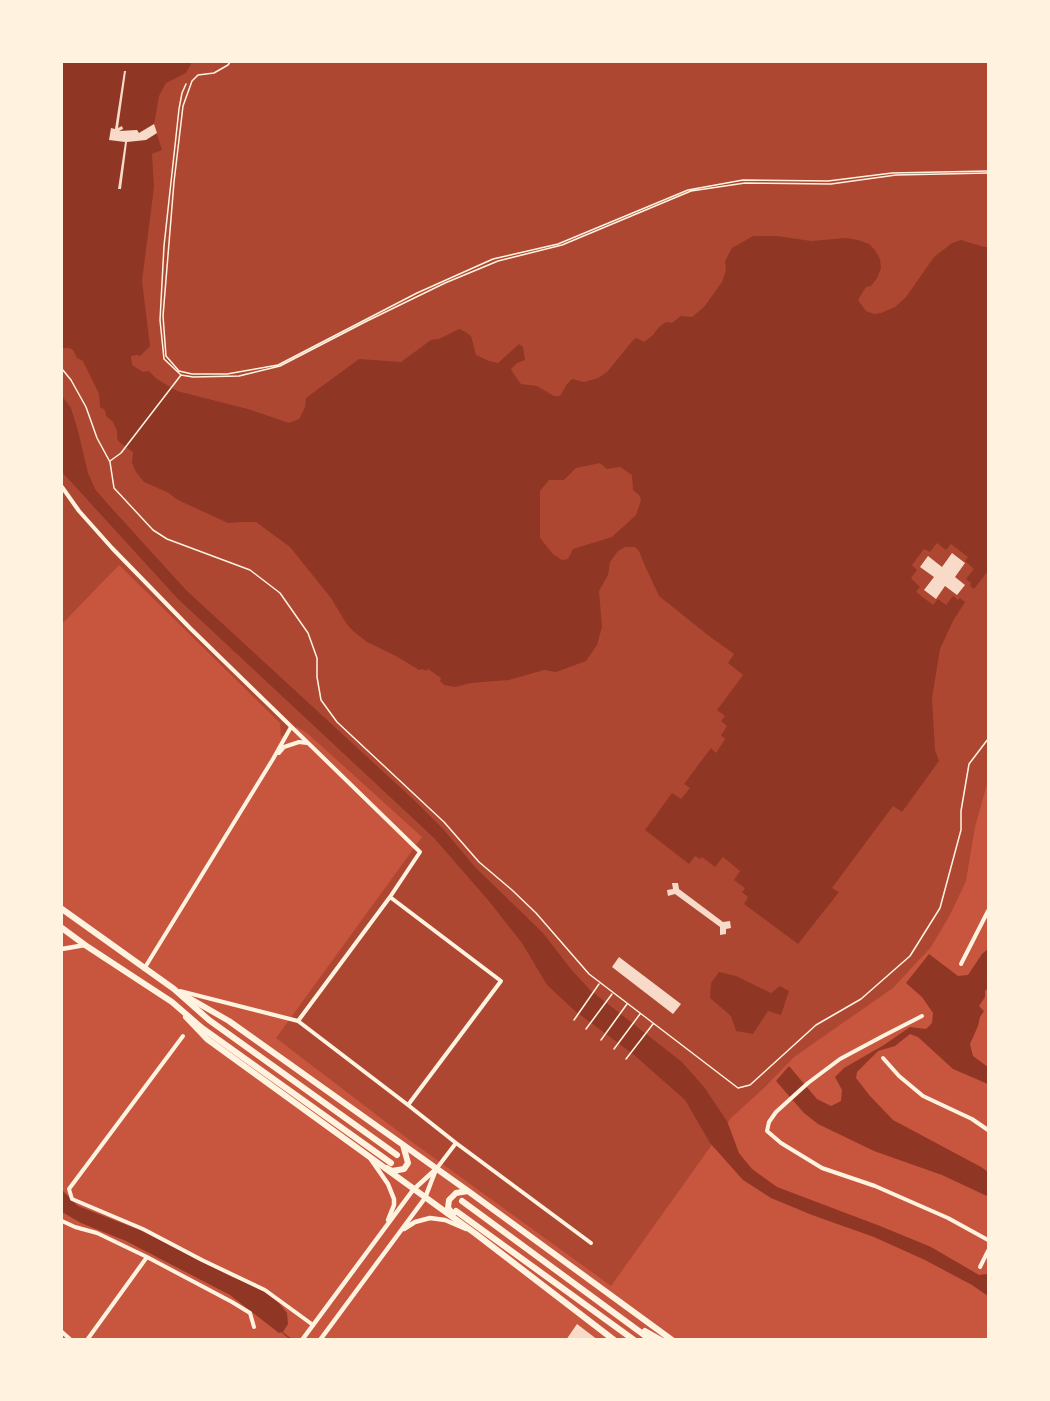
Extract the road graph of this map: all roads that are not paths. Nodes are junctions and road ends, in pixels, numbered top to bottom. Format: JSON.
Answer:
{"nodes":[{"id":1,"x":62,"y":487,"type":"edge"},
{"id":2,"x":291,"y":727,"type":"junction"},
{"id":3,"x":308,"y":743,"type":"junction"},
{"id":4,"x":273,"y":759,"type":"junction"},
{"id":5,"x":390,"y":897,"type":"junction"},
{"id":6,"x":62,"y":909,"type":"edge"},
{"id":7,"x":988,"y":911,"type":"edge"},
{"id":8,"x":62,"y":928,"type":"edge"},
{"id":9,"x":85,"y":945,"type":"junction"},
{"id":10,"x":62,"y":949,"type":"edge"},
{"id":11,"x":961,"y":964,"type":"dead end"},
{"id":12,"x":144,"y":969,"type":"junction"},
{"id":13,"x":174,"y":989,"type":"junction"},
{"id":14,"x":172,"y":1002,"type":"junction"},
{"id":15,"x":922,"y":1016,"type":"dead end"},
{"id":16,"x":298,"y":1021,"type":"junction"},
{"id":17,"x":183,"y":1036,"type":"dead end"},
{"id":18,"x":883,"y":1058,"type":"dead end"},
{"id":19,"x":408,"y":1105,"type":"junction"},
{"id":20,"x":988,"y":1130,"type":"edge"},
{"id":21,"x":456,"y":1143,"type":"junction"},
{"id":22,"x":403,"y":1145,"type":"junction"},
{"id":23,"x":397,"y":1155,"type":"dead end"},
{"id":24,"x":369,"y":1157,"type":"junction"},
{"id":25,"x":391,"y":1164,"type":"dead end"},
{"id":26,"x":381,"y":1166,"type":"junction"},
{"id":27,"x":436,"y":1169,"type":"junction"},
{"id":28,"x":413,"y":1190,"type":"junction"},
{"id":29,"x":468,"y":1191,"type":"junction"},
{"id":30,"x":425,"y":1198,"type":"junction"},
{"id":31,"x":462,"y":1201,"type":"dead end"},
{"id":32,"x":456,"y":1211,"type":"dead end"},
{"id":33,"x":62,"y":1221,"type":"edge"},
{"id":34,"x":460,"y":1223,"type":"junction"},
{"id":35,"x":383,"y":1230,"type":"junction"},
{"id":36,"x":476,"y":1234,"type":"junction"},
{"id":37,"x":394,"y":1240,"type":"junction"},
{"id":38,"x":988,"y":1240,"type":"edge"},
{"id":39,"x":591,"y":1243,"type":"dead end"},
{"id":40,"x":988,"y":1251,"type":"edge"},
{"id":41,"x":147,"y":1257,"type":"junction"},
{"id":42,"x":980,"y":1267,"type":"dead end"},
{"id":43,"x":626,"y":1321,"type":"junction"},
{"id":44,"x":313,"y":1325,"type":"junction"},
{"id":45,"x":254,"y":1327,"type":"dead end"},
{"id":46,"x":62,"y":1332,"type":"edge"},
{"id":47,"x":71,"y":1340,"type":"edge"},
{"id":48,"x":87,"y":1340,"type":"edge"},
{"id":49,"x":302,"y":1340,"type":"edge"},
{"id":50,"x":320,"y":1340,"type":"edge"},
{"id":51,"x":614,"y":1340,"type":"edge"},
{"id":52,"x":634,"y":1340,"type":"edge"},
{"id":53,"x":651,"y":1340,"type":"edge"},
{"id":54,"x":661,"y":1340,"type":"edge"},
{"id":55,"x":672,"y":1340,"type":"edge"}],
"edges":[{"from":1,"to":2,"type":"street"},
{"from":2,"to":3,"type":"street"},
{"from":2,"to":4,"type":"street"},
{"from":3,"to":4,"type":"street"},
{"from":3,"to":5,"type":"street"},
{"from":4,"to":12,"type":"street"},
{"from":5,"to":16,"type":"street"},
{"from":5,"to":19,"type":"street"},
{"from":6,"to":12,"type":"main road"},
{"from":7,"to":11,"type":"street"},
{"from":8,"to":9,"type":"main road"},
{"from":9,"to":10,"type":"street"},
{"from":9,"to":14,"type":"main road"},
{"from":12,"to":13,"type":"main road"},
{"from":13,"to":16,"type":"street"},
{"from":13,"to":22,"type":"main road"},
{"from":13,"to":23,"type":"main road"},
{"from":14,"to":24,"type":"main road"},
{"from":14,"to":25,"type":"main road"},
{"from":15,"to":38,"type":"street"},
{"from":16,"to":19,"type":"street"},
{"from":17,"to":44,"type":"street"},
{"from":18,"to":20,"type":"street"},
{"from":19,"to":21,"type":"street"},
{"from":21,"to":27,"type":"street"},
{"from":21,"to":39,"type":"street"},
{"from":22,"to":26,"type":"main road"},
{"from":22,"to":27,"type":"main road"},
{"from":24,"to":26,"type":"main road"},
{"from":24,"to":35,"type":"street"},
{"from":26,"to":28,"type":"main road"},
{"from":27,"to":28,"type":"street"},
{"from":27,"to":29,"type":"main road"},
{"from":27,"to":30,"type":"street"},
{"from":28,"to":30,"type":"main road"},
{"from":28,"to":35,"type":"street"},
{"from":29,"to":34,"type":"main road"},
{"from":29,"to":55,"type":"main road"},
{"from":30,"to":34,"type":"main road"},
{"from":30,"to":37,"type":"street"},
{"from":31,"to":43,"type":"main road"},
{"from":32,"to":52,"type":"main road"},
{"from":33,"to":41,"type":"street"},
{"from":34,"to":36,"type":"main road"},
{"from":35,"to":44,"type":"street"},
{"from":36,"to":37,"type":"street"},
{"from":36,"to":51,"type":"main road"},
{"from":37,"to":50,"type":"street"},
{"from":40,"to":42,"type":"street"},
{"from":41,"to":45,"type":"street"},
{"from":41,"to":48,"type":"street"},
{"from":43,"to":53,"type":"main road"},
{"from":43,"to":54,"type":"main road"},
{"from":44,"to":49,"type":"street"},
{"from":46,"to":47,"type":"street"}]}
